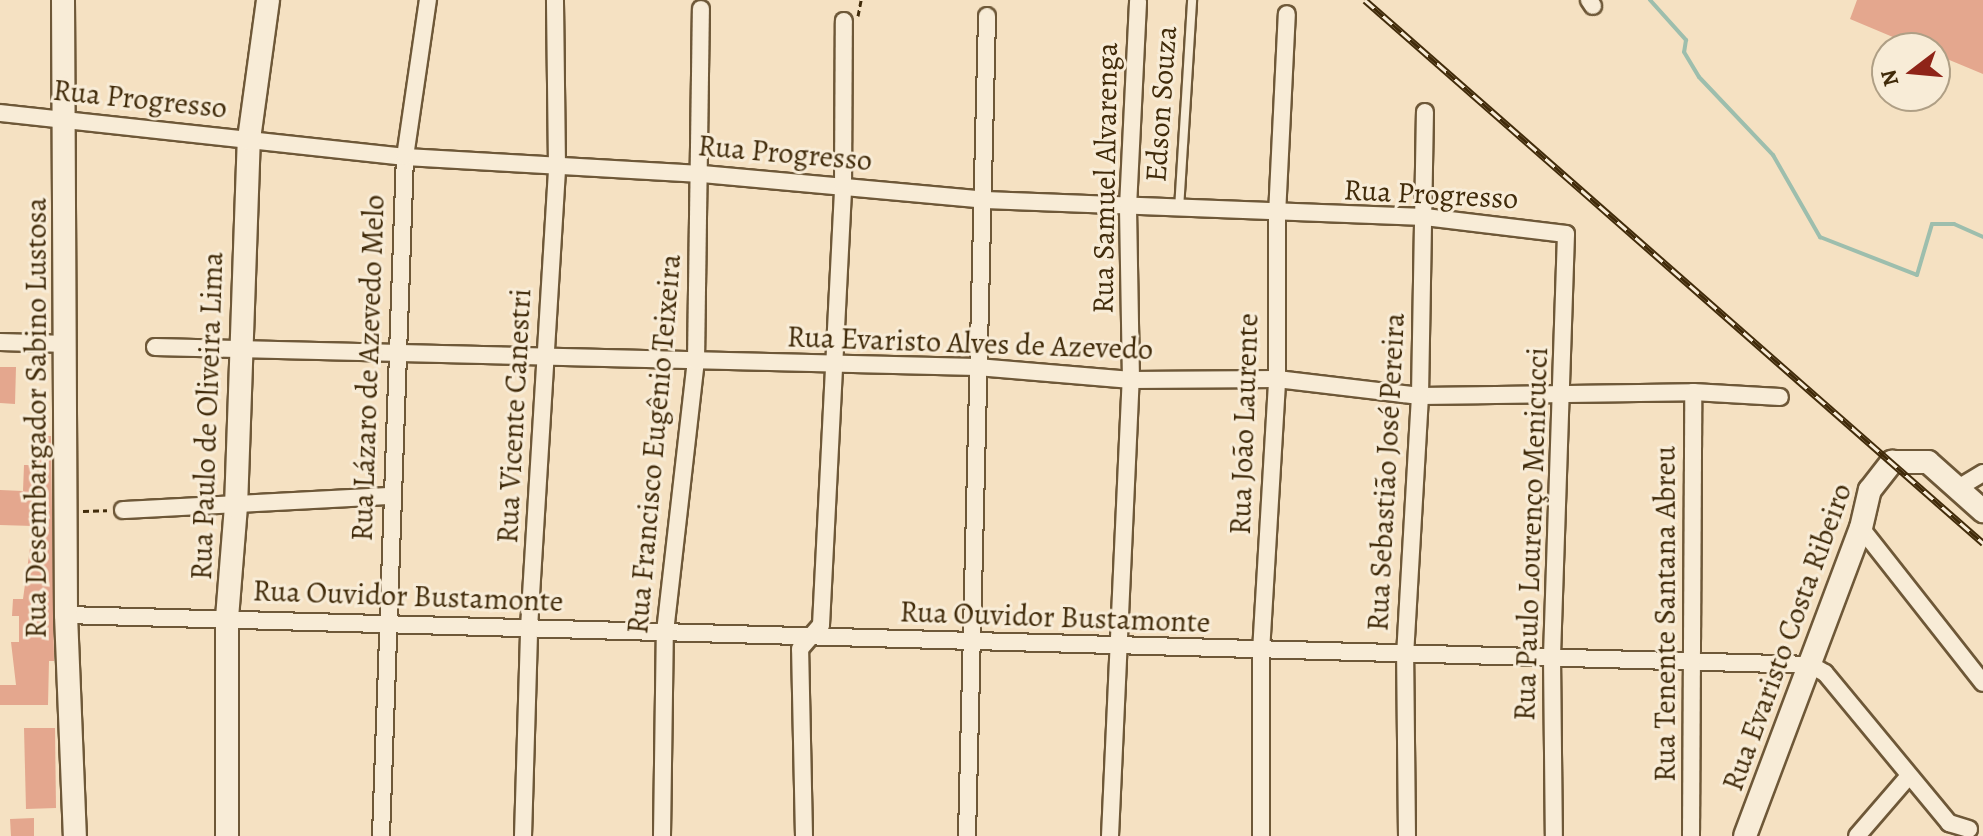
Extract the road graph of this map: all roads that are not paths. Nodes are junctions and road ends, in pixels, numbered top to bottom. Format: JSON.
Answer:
{"nodes":[{"id":1,"x":63,"y":0,"type":"edge"},
{"id":2,"x":268,"y":0,"type":"edge"},
{"id":3,"x":428,"y":0,"type":"edge"},
{"id":4,"x":555,"y":0,"type":"edge"},
{"id":5,"x":1192,"y":0,"type":"edge"},
{"id":6,"x":1138,"y":1,"type":"edge"},
{"id":7,"x":701,"y":9,"type":"dead end"},
{"id":8,"x":1287,"y":14,"type":"dead end"},
{"id":9,"x":987,"y":16,"type":"dead end"},
{"id":10,"x":844,"y":21,"type":"dead end"},
{"id":11,"x":1425,"y":112,"type":"dead end"},
{"id":12,"x":0,"y":113,"type":"edge"},
{"id":13,"x":63,"y":119,"type":"junction"},
{"id":14,"x":249,"y":139,"type":"junction"},
{"id":15,"x":405,"y":157,"type":"junction"},
{"id":16,"x":557,"y":166,"type":"junction"},
{"id":17,"x":702,"y":174,"type":"junction"},
{"id":18,"x":843,"y":185,"type":"junction"},
{"id":19,"x":985,"y":200,"type":"junction"},
{"id":20,"x":1128,"y":207,"type":"junction"},
{"id":21,"x":1179,"y":210,"type":"junction"},
{"id":22,"x":1277,"y":215,"type":"junction"},
{"id":23,"x":1425,"y":217,"type":"junction"},
{"id":24,"x":1566,"y":234,"type":"joint"},
{"id":25,"x":0,"y":342,"type":"edge"},
{"id":26,"x":67,"y":344,"type":"junction"},
{"id":27,"x":155,"y":347,"type":"dead end"},
{"id":28,"x":240,"y":348,"type":"junction"},
{"id":29,"x":396,"y":351,"type":"junction"},
{"id":30,"x":545,"y":356,"type":"junction"},
{"id":31,"x":696,"y":361,"type":"junction"},
{"id":32,"x":834,"y":365,"type":"junction"},
{"id":33,"x":977,"y":367,"type":"junction"},
{"id":34,"x":1277,"y":379,"type":"junction"},
{"id":35,"x":1131,"y":380,"type":"junction"},
{"id":36,"x":1693,"y":392,"type":"junction"},
{"id":37,"x":1564,"y":395,"type":"junction"},
{"id":38,"x":1420,"y":396,"type":"junction"},
{"id":39,"x":1780,"y":397,"type":"dead end"},
{"id":40,"x":1983,"y":473,"type":"edge"},
{"id":41,"x":1958,"y":488,"type":"junction"},
{"id":42,"x":390,"y":496,"type":"junction"},
{"id":43,"x":236,"y":507,"type":"junction"},
{"id":44,"x":123,"y":510,"type":"road end"},
{"id":45,"x":1983,"y":511,"type":"edge"},
{"id":46,"x":1861,"y":528,"type":"junction"},
{"id":47,"x":66,"y":615,"type":"junction"},
{"id":48,"x":227,"y":618,"type":"junction"},
{"id":49,"x":386,"y":624,"type":"junction"},
{"id":50,"x":529,"y":628,"type":"junction"},
{"id":51,"x":665,"y":632,"type":"junction"},
{"id":52,"x":809,"y":638,"type":"junction"},
{"id":53,"x":974,"y":642,"type":"junction"},
{"id":54,"x":1115,"y":648,"type":"junction"},
{"id":55,"x":1261,"y":652,"type":"junction"},
{"id":56,"x":1405,"y":656,"type":"junction"},
{"id":57,"x":1552,"y":657,"type":"junction"},
{"id":58,"x":1695,"y":664,"type":"junction"},
{"id":59,"x":1811,"y":665,"type":"junction"},
{"id":60,"x":1983,"y":683,"type":"edge"},
{"id":61,"x":1907,"y":778,"type":"junction"},
{"id":62,"x":1969,"y":829,"type":"dead end"},
{"id":63,"x":75,"y":836,"type":"edge"},
{"id":64,"x":227,"y":836,"type":"edge"},
{"id":65,"x":381,"y":836,"type":"edge"},
{"id":66,"x":523,"y":836,"type":"edge"},
{"id":67,"x":662,"y":836,"type":"edge"},
{"id":68,"x":804,"y":836,"type":"edge"},
{"id":69,"x":967,"y":836,"type":"edge"},
{"id":70,"x":1110,"y":836,"type":"edge"},
{"id":71,"x":1261,"y":836,"type":"edge"},
{"id":72,"x":1407,"y":836,"type":"edge"},
{"id":73,"x":1554,"y":836,"type":"edge"},
{"id":74,"x":1691,"y":836,"type":"edge"},
{"id":75,"x":1745,"y":836,"type":"edge"},
{"id":76,"x":1857,"y":836,"type":"edge"}],
"edges":[{"from":1,"to":13,"type":"street","name":"Rua Desembargador Sabino Lustosa"},
{"from":2,"to":14,"type":"street","name":"Rua Paulo de Oliveira Lima"},
{"from":3,"to":15,"type":"street","name":"Rua Lázaro de Azevedo Melo"},
{"from":4,"to":16,"type":"street","name":"Rua Vicente Canestri"},
{"from":5,"to":21,"type":"lane","name":"Edson Souza"},
{"from":6,"to":20,"type":"street","name":"Rua Samuel Alvarenga"},
{"from":7,"to":17,"type":"street","name":"Rua Francisco Eugênio Teixeira"},
{"from":8,"to":22,"type":"street","name":"Rua João Laurente"},
{"from":9,"to":19,"type":"street"},
{"from":10,"to":18,"type":"street"},
{"from":11,"to":23,"type":"street","name":"Rua Sebastião José Pereira"},
{"from":12,"to":13,"type":"street","name":"Rua Progresso"},
{"from":13,"to":14,"type":"street","name":"Rua Progresso"},
{"from":13,"to":26,"type":"street","name":"Rua Desembargador Sabino Lustosa"},
{"from":14,"to":15,"type":"street","name":"Rua Progresso"},
{"from":14,"to":28,"type":"street","name":"Rua Paulo de Oliveira Lima"},
{"from":15,"to":16,"type":"street","name":"Rua Progresso"},
{"from":15,"to":29,"type":"street","name":"Rua Lázaro de Azevedo Melo"},
{"from":16,"to":17,"type":"street","name":"Rua Progresso"},
{"from":16,"to":30,"type":"street","name":"Rua Vicente Canestri"},
{"from":17,"to":18,"type":"street","name":"Rua Progresso"},
{"from":17,"to":31,"type":"street","name":"Rua Francisco Eugênio Teixeira"},
{"from":18,"to":19,"type":"street","name":"Rua Progresso"},
{"from":18,"to":32,"type":"street"},
{"from":19,"to":20,"type":"street","name":"Rua Progresso"},
{"from":19,"to":33,"type":"street"},
{"from":20,"to":21,"type":"street","name":"Rua Progresso"},
{"from":20,"to":35,"type":"street","name":"Rua Samuel Alvarenga"},
{"from":21,"to":22,"type":"street","name":"Rua Progresso"},
{"from":22,"to":23,"type":"street","name":"Rua Progresso"},
{"from":22,"to":34,"type":"street","name":"Rua João Laurente"},
{"from":23,"to":24,"type":"street","name":"Rua Progresso"},
{"from":23,"to":38,"type":"street","name":"Rua Sebastião José Pereira"},
{"from":24,"to":37,"type":"street","name":"Rua Paulo Lourenço Menicucci"},
{"from":25,"to":26,"type":"street"},
{"from":26,"to":47,"type":"street","name":"Rua Desembargador Sabino Lustosa"},
{"from":27,"to":28,"type":"street","name":"Rua Evaristo Alves de Azevedo"},
{"from":28,"to":29,"type":"street","name":"Rua Evaristo Alves de Azevedo"},
{"from":28,"to":43,"type":"street","name":"Rua Paulo de Oliveira Lima"},
{"from":29,"to":30,"type":"street","name":"Rua Evaristo Alves de Azevedo"},
{"from":29,"to":42,"type":"street","name":"Rua Lázaro de Azevedo Melo"},
{"from":30,"to":31,"type":"street","name":"Rua Evaristo Alves de Azevedo"},
{"from":30,"to":50,"type":"street","name":"Rua Vicente Canestri"},
{"from":31,"to":32,"type":"street","name":"Rua Evaristo Alves de Azevedo"},
{"from":31,"to":51,"type":"street","name":"Rua Francisco Eugênio Teixeira"},
{"from":32,"to":33,"type":"street","name":"Rua Evaristo Alves de Azevedo"},
{"from":32,"to":52,"type":"street"},
{"from":33,"to":35,"type":"street","name":"Rua Evaristo Alves de Azevedo"},
{"from":33,"to":53,"type":"street"},
{"from":34,"to":35,"type":"street","name":"Rua Evaristo Alves de Azevedo"},
{"from":34,"to":38,"type":"street","name":"Rua Evaristo Alves de Azevedo"},
{"from":34,"to":55,"type":"street","name":"Rua João Laurente"},
{"from":35,"to":54,"type":"street","name":"Rua Samuel Alvarenga"},
{"from":36,"to":37,"type":"street","name":"Rua Evaristo Alves de Azevedo"},
{"from":36,"to":39,"type":"street","name":"Rua Evaristo Alves de Azevedo"},
{"from":36,"to":58,"type":"street","name":"Rua Tenente Santana Abreu"},
{"from":37,"to":38,"type":"street","name":"Rua Evaristo Alves de Azevedo"},
{"from":37,"to":57,"type":"street","name":"Rua Paulo Lourenço Menicucci"},
{"from":38,"to":56,"type":"street","name":"Rua Sebastião José Pereira"},
{"from":40,"to":41,"type":"street"},
{"from":41,"to":45,"type":"street"},
{"from":41,"to":46,"type":"street","name":"Rua Evaristo Costa Ribeiro"},
{"from":42,"to":43,"type":"street"},
{"from":42,"to":49,"type":"street","name":"Rua Lázaro de Azevedo Melo"},
{"from":43,"to":44,"type":"street"},
{"from":43,"to":48,"type":"street","name":"Rua Paulo de Oliveira Lima"},
{"from":46,"to":59,"type":"street","name":"Rua Evaristo Costa Ribeiro"},
{"from":46,"to":60,"type":"street"},
{"from":47,"to":48,"type":"street","name":"Rua Ouvidor Bustamonte"},
{"from":47,"to":63,"type":"street","name":"Rua Desembargador Sabino Lustosa"},
{"from":48,"to":49,"type":"street","name":"Rua Ouvidor Bustamonte"},
{"from":48,"to":64,"type":"street","name":"Rua Paulo de Oliveira Lima"},
{"from":49,"to":50,"type":"street","name":"Rua Ouvidor Bustamonte"},
{"from":49,"to":65,"type":"street","name":"Rua Lázaro de Azevedo Melo"},
{"from":50,"to":51,"type":"street","name":"Rua Ouvidor Bustamonte"},
{"from":50,"to":66,"type":"street","name":"Rua Vicente Canestri"},
{"from":51,"to":52,"type":"street","name":"Rua Ouvidor Bustamonte"},
{"from":51,"to":67,"type":"street","name":"Rua Francisco Eugênio Teixeira"},
{"from":52,"to":53,"type":"street","name":"Rua Ouvidor Bustamonte"},
{"from":52,"to":68,"type":"street"},
{"from":53,"to":54,"type":"street","name":"Rua Ouvidor Bustamonte"},
{"from":53,"to":69,"type":"street"},
{"from":54,"to":55,"type":"street","name":"Rua Ouvidor Bustamonte"},
{"from":54,"to":70,"type":"street","name":"Rua Samuel Alvarenga"},
{"from":55,"to":56,"type":"street","name":"Rua Ouvidor Bustamonte"},
{"from":55,"to":71,"type":"street","name":"Rua João Laurente"},
{"from":56,"to":57,"type":"street","name":"Rua Ouvidor Bustamonte"},
{"from":56,"to":72,"type":"street","name":"Rua Sebastião José Pereira"},
{"from":57,"to":58,"type":"street","name":"Rua Ouvidor Bustamonte"},
{"from":57,"to":73,"type":"street","name":"Rua Paulo Lourenço Menicucci"},
{"from":58,"to":59,"type":"street","name":"Rua Ouvidor Bustamonte"},
{"from":58,"to":74,"type":"street","name":"Rua Tenente Santana Abreu"},
{"from":59,"to":61,"type":"street"},
{"from":59,"to":75,"type":"street","name":"Rua Evaristo Costa Ribeiro"},
{"from":61,"to":62,"type":"street"},
{"from":61,"to":76,"type":"street"}]}
